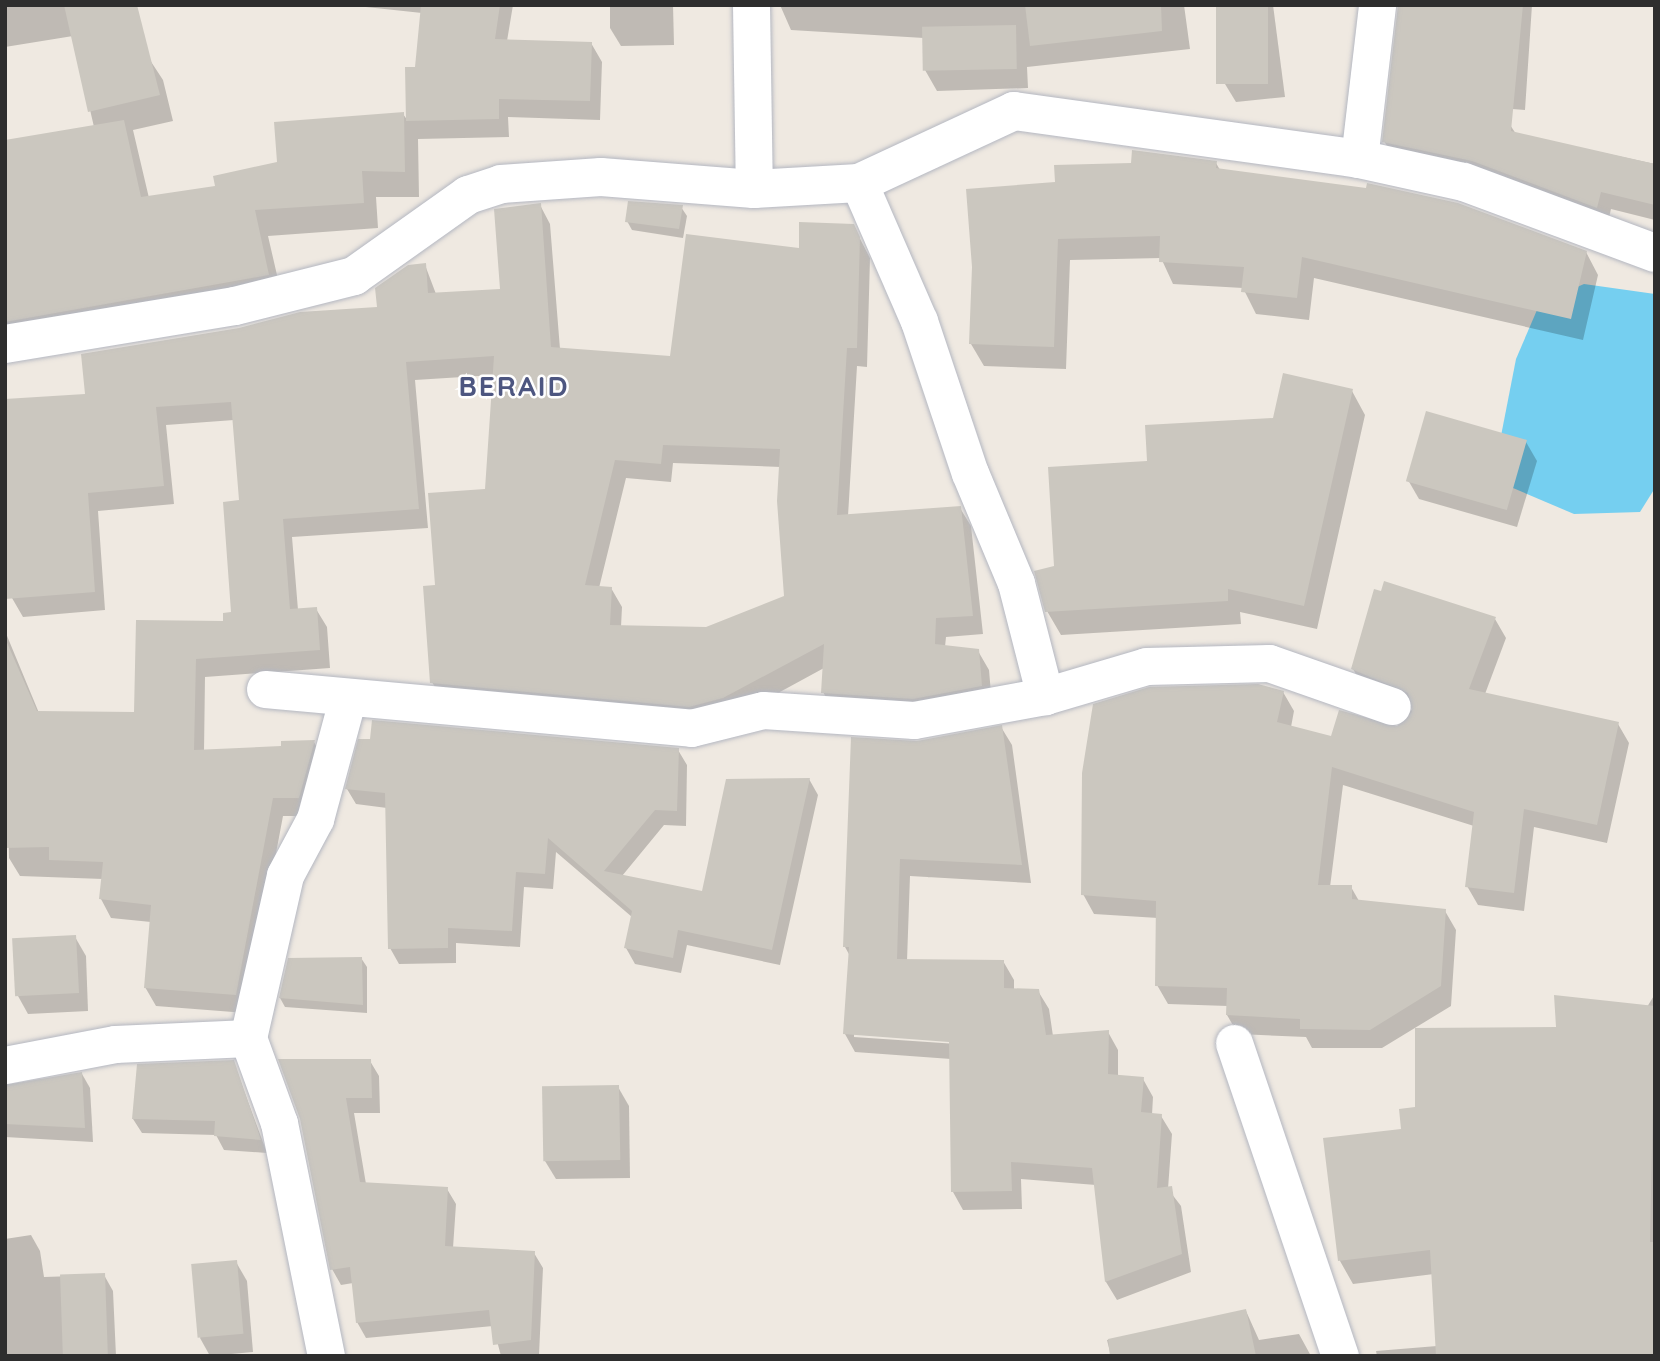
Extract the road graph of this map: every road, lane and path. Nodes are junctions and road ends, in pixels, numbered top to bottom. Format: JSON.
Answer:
{"nodes":[{"id":1,"x":751,"y":5,"type":"edge"},
{"id":2,"x":1377,"y":5,"type":"edge"},
{"id":3,"x":1359,"y":159,"type":"junction"},
{"id":4,"x":859,"y":183,"type":"junction"},
{"id":5,"x":754,"y":189,"type":"junction"},
{"id":6,"x":1655,"y":253,"type":"edge"},
{"id":7,"x":5,"y":344,"type":"edge"},
{"id":8,"x":265,"y":689,"type":"dead end"},
{"id":9,"x":1045,"y":695,"type":"junction"},
{"id":10,"x":348,"y":697,"type":"junction"},
{"id":11,"x":1392,"y":706,"type":"dead end"},
{"id":12,"x":248,"y":1038,"type":"junction"},
{"id":13,"x":1234,"y":1043,"type":"dead end"},
{"id":14,"x":5,"y":1065,"type":"edge"},
{"id":15,"x":326,"y":1356,"type":"edge"},
{"id":16,"x":1340,"y":1356,"type":"edge"}],
"edges":[{"from":1,"to":5,"type":"street"},
{"from":2,"to":3,"type":"street"},
{"from":3,"to":4,"type":"street"},
{"from":3,"to":6,"type":"street"},
{"from":4,"to":5,"type":"street"},
{"from":4,"to":9,"type":"street"},
{"from":5,"to":7,"type":"street"},
{"from":8,"to":10,"type":"street"},
{"from":9,"to":10,"type":"street"},
{"from":9,"to":11,"type":"street"},
{"from":10,"to":12,"type":"street"},
{"from":12,"to":14,"type":"street"},
{"from":12,"to":15,"type":"street"},
{"from":13,"to":16,"type":"street"}]}
